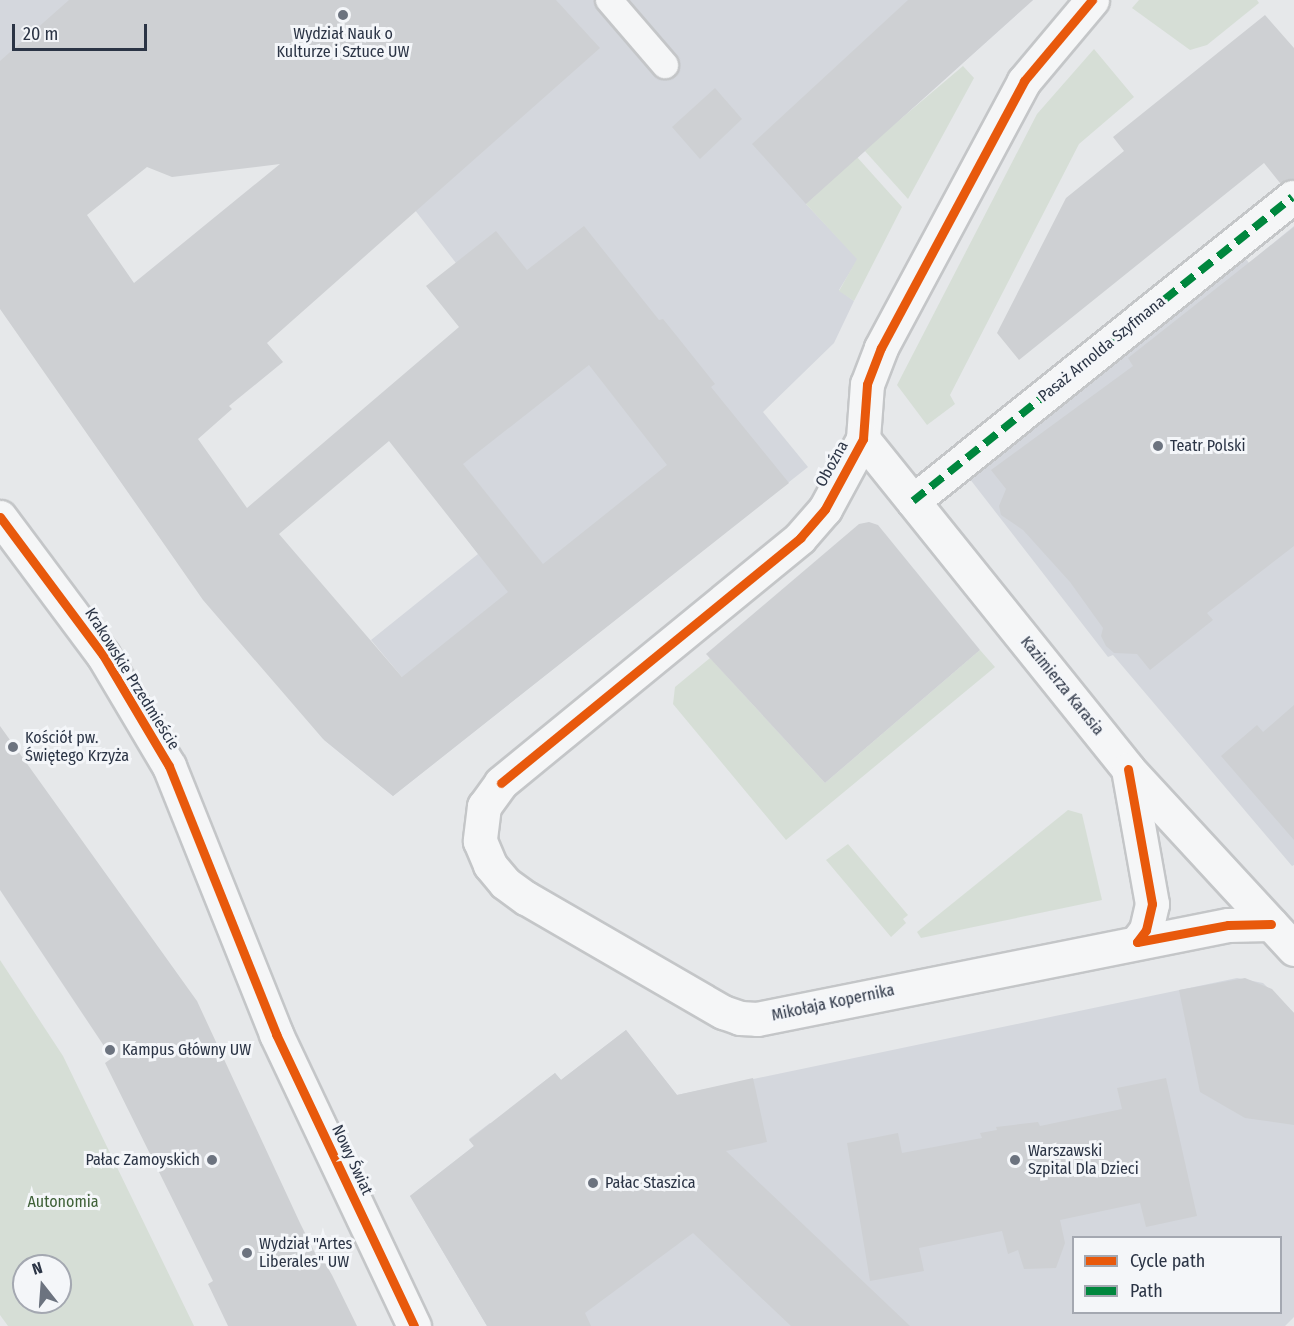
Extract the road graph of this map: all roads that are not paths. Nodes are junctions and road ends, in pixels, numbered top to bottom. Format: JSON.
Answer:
{"nodes":[{"id":1,"x":609,"y":0,"type":"edge"},
{"id":2,"x":1092,"y":0,"type":"edge"},
{"id":3,"x":665,"y":65,"type":"dead end"},
{"id":4,"x":1292,"y":197,"type":"dead end"},
{"id":5,"x":863,"y":439,"type":"junction"},
{"id":6,"x":913,"y":501,"type":"junction"},
{"id":7,"x":0,"y":517,"type":"edge"},
{"id":8,"x":1128,"y":769,"type":"junction"},
{"id":9,"x":501,"y":783,"type":"joint"},
{"id":10,"x":1271,"y":924,"type":"junction"},
{"id":11,"x":1137,"y":942,"type":"junction"},
{"id":12,"x":1294,"y":948,"type":"edge"},
{"id":13,"x":264,"y":1005,"type":"joint"},
{"id":14,"x":414,"y":1326,"type":"edge"}],
"edges":[{"from":1,"to":3,"type":"lane"},
{"from":2,"to":5,"type":"street","name":"Oboźna"},
{"from":4,"to":6,"type":"street","name":"Pasaż Arnolda Szyfmana"},
{"from":5,"to":6,"type":"street","name":"Kazimierza Karasia"},
{"from":5,"to":9,"type":"street","name":"Oboźna"},
{"from":6,"to":8,"type":"street","name":"Kazimierza Karasia"},
{"from":7,"to":13,"type":"street","name":"Krakowskie Przedmieście"},
{"from":8,"to":10,"type":"street","name":"Kazimierza Karasia"},
{"from":8,"to":11,"type":"street"},
{"from":9,"to":11,"type":"street","name":"Mikołaja Kopernika"},
{"from":10,"to":11,"type":"street","name":"Mikołaja Kopernika"},
{"from":10,"to":12,"type":"street"},
{"from":13,"to":14,"type":"street","name":"Nowy Świat"}]}
